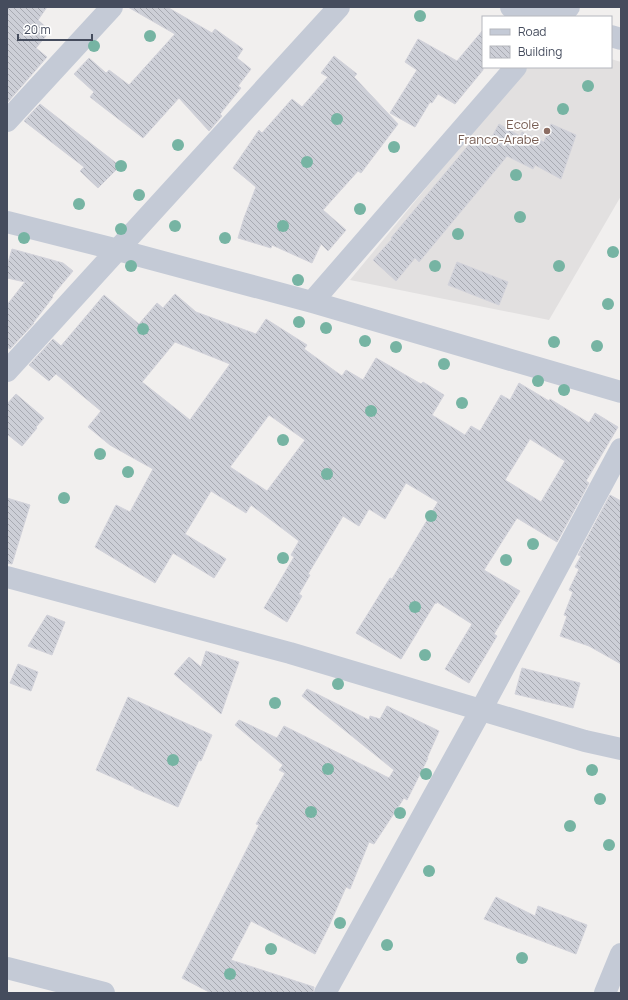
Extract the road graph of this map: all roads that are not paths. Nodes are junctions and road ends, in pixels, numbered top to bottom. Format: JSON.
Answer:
{"nodes":[{"id":1,"x":112,"y":7,"type":"edge"},
{"id":2,"x":339,"y":7,"type":"edge"},
{"id":3,"x":511,"y":7,"type":"edge"},
{"id":4,"x":568,"y":7,"type":"edge"},
{"id":5,"x":543,"y":16,"type":"edge"},
{"id":6,"x":561,"y":16,"type":"edge"},
{"id":7,"x":515,"y":68,"type":"edge"},
{"id":8,"x":7,"y":121,"type":"edge"},
{"id":9,"x":7,"y":222,"type":"edge"},
{"id":10,"x":118,"y":250,"type":"junction"},
{"id":11,"x":312,"y":302,"type":"junction"},
{"id":12,"x":7,"y":371,"type":"edge"},
{"id":13,"x":621,"y":392,"type":"edge"},
{"id":14,"x":621,"y":450,"type":"edge"},
{"id":15,"x":7,"y":577,"type":"edge"},
{"id":16,"x":481,"y":710,"type":"junction"},
{"id":17,"x":621,"y":749,"type":"edge"},
{"id":18,"x":621,"y":954,"type":"edge"},
{"id":19,"x":7,"y":968,"type":"edge"},
{"id":20,"x":104,"y":993,"type":"edge"},
{"id":21,"x":325,"y":993,"type":"edge"},
{"id":22,"x":605,"y":993,"type":"edge"}],
"edges":[{"from":1,"to":8,"type":"street"},
{"from":2,"to":10,"type":"street"},
{"from":3,"to":5,"type":"street"},
{"from":4,"to":6,"type":"street"},
{"from":7,"to":11,"type":"street"},
{"from":9,"to":10,"type":"street"},
{"from":10,"to":11,"type":"street"},
{"from":10,"to":12,"type":"street"},
{"from":11,"to":13,"type":"street"},
{"from":14,"to":16,"type":"street"},
{"from":15,"to":16,"type":"street"},
{"from":16,"to":17,"type":"street"},
{"from":16,"to":21,"type":"street"},
{"from":18,"to":22,"type":"street"},
{"from":19,"to":20,"type":"street"}]}
